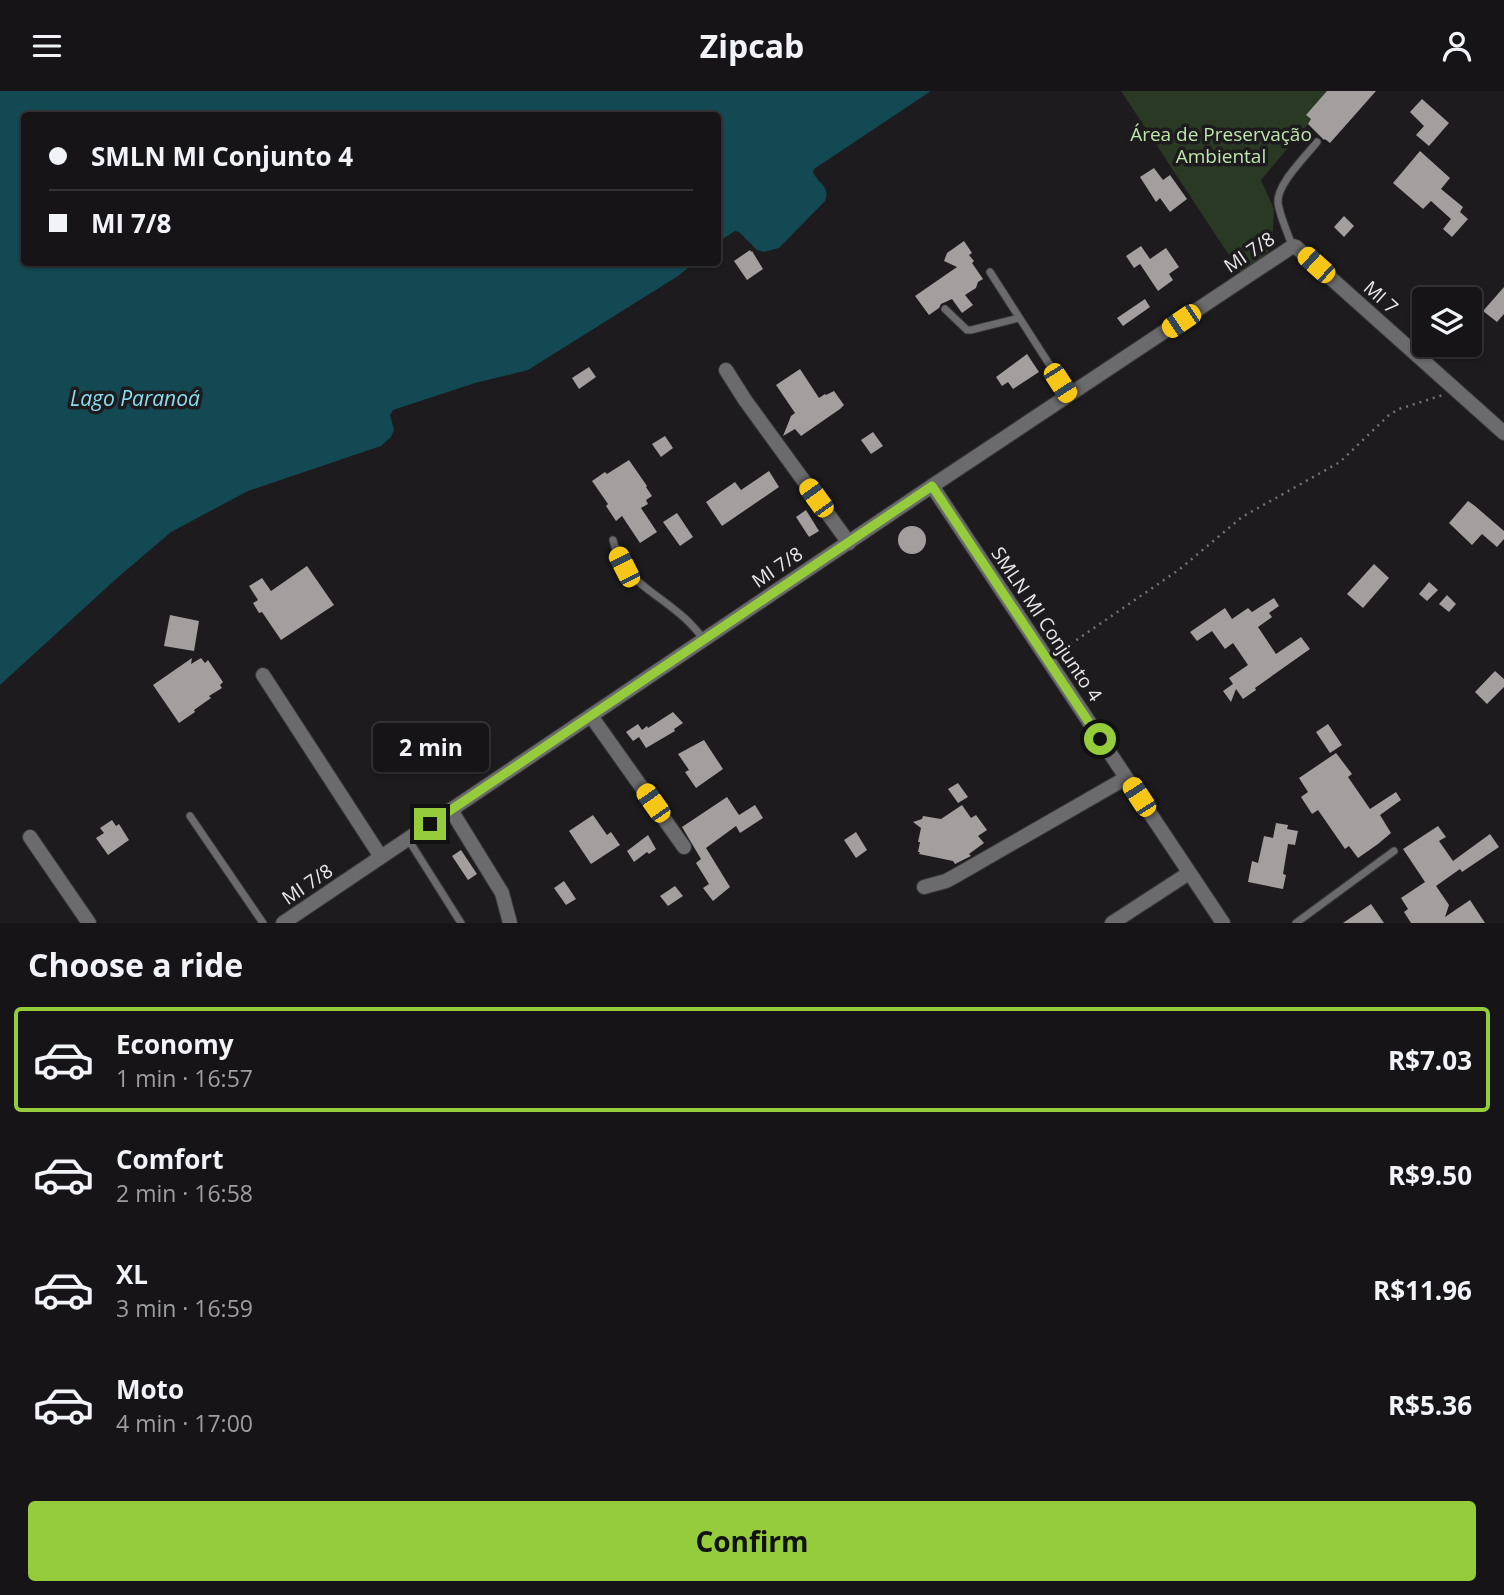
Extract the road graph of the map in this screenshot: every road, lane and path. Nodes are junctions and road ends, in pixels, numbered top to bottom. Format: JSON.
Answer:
{"nodes":[{"id":1,"x":1317,"y":142,"type":"dead end"},
{"id":2,"x":1293,"y":246,"type":"junction"},
{"id":3,"x":990,"y":272,"type":"dead end"},
{"id":4,"x":945,"y":309,"type":"dead end"},
{"id":5,"x":1019,"y":318,"type":"junction"},
{"id":6,"x":726,"y":370,"type":"dead end"},
{"id":7,"x":1456,"y":391,"type":"junction"},
{"id":8,"x":1069,"y":395,"type":"junction"},
{"id":9,"x":1504,"y":433,"type":"edge"},
{"id":10,"x":932,"y":486,"type":"junction"},
{"id":11,"x":613,"y":540,"type":"dead end"},
{"id":12,"x":849,"y":543,"type":"junction"},
{"id":13,"x":705,"y":639,"type":"junction"},
{"id":14,"x":1048,"y":660,"type":"junction"},
{"id":15,"x":263,"y":675,"type":"dead end"},
{"id":16,"x":591,"y":716,"type":"junction"},
{"id":17,"x":1126,"y":778,"type":"junction"},
{"id":18,"x":451,"y":810,"type":"junction"},
{"id":19,"x":190,"y":816,"type":"dead end"},
{"id":20,"x":30,"y":837,"type":"dead end"},
{"id":21,"x":408,"y":839,"type":"junction"},
{"id":22,"x":684,"y":847,"type":"dead end"},
{"id":23,"x":1394,"y":851,"type":"dead end"},
{"id":24,"x":382,"y":857,"type":"junction"},
{"id":25,"x":1189,"y":873,"type":"junction"},
{"id":26,"x":924,"y":887,"type":"dead end"},
{"id":27,"x":89,"y":923,"type":"edge"},
{"id":28,"x":263,"y":923,"type":"edge"},
{"id":29,"x":283,"y":923,"type":"edge"},
{"id":30,"x":461,"y":923,"type":"edge"},
{"id":31,"x":510,"y":923,"type":"edge"},
{"id":32,"x":1112,"y":923,"type":"edge"},
{"id":33,"x":1223,"y":923,"type":"edge"},
{"id":34,"x":1296,"y":923,"type":"edge"}],
"edges":[{"from":1,"to":2,"type":"lane"},
{"from":2,"to":7,"type":"street","name":"MI 7"},
{"from":2,"to":8,"type":"street","name":"MI 7/8"},
{"from":3,"to":5,"type":"lane"},
{"from":4,"to":5,"type":"lane"},
{"from":5,"to":8,"type":"lane"},
{"from":6,"to":12,"type":"street"},
{"from":7,"to":9,"type":"street","name":"MI 7"},
{"from":7,"to":14,"type":"path"},
{"from":8,"to":10,"type":"street","name":"MI 7/8"},
{"from":10,"to":12,"type":"street","name":"MI 7/8"},
{"from":10,"to":14,"type":"street","name":"SMLN MI Conjunto 4"},
{"from":11,"to":13,"type":"lane"},
{"from":12,"to":13,"type":"street","name":"MI 7/8"},
{"from":13,"to":16,"type":"street","name":"MI 7/8"},
{"from":14,"to":17,"type":"street","name":"SMLN MI Conjunto 4"},
{"from":15,"to":24,"type":"street"},
{"from":16,"to":18,"type":"street","name":"MI 7/8"},
{"from":16,"to":22,"type":"street"},
{"from":17,"to":25,"type":"street","name":"SMLN MI Conjunto 4"},
{"from":17,"to":26,"type":"street"},
{"from":18,"to":21,"type":"street","name":"MI 7/8"},
{"from":18,"to":31,"type":"street"},
{"from":19,"to":28,"type":"lane"},
{"from":20,"to":27,"type":"street"},
{"from":21,"to":24,"type":"street","name":"MI 7/8"},
{"from":21,"to":30,"type":"lane"},
{"from":23,"to":34,"type":"lane"},
{"from":24,"to":29,"type":"street","name":"MI 7/8"},
{"from":25,"to":32,"type":"street"},
{"from":25,"to":33,"type":"street","name":"SMLN MI Conjunto 4"}]}
